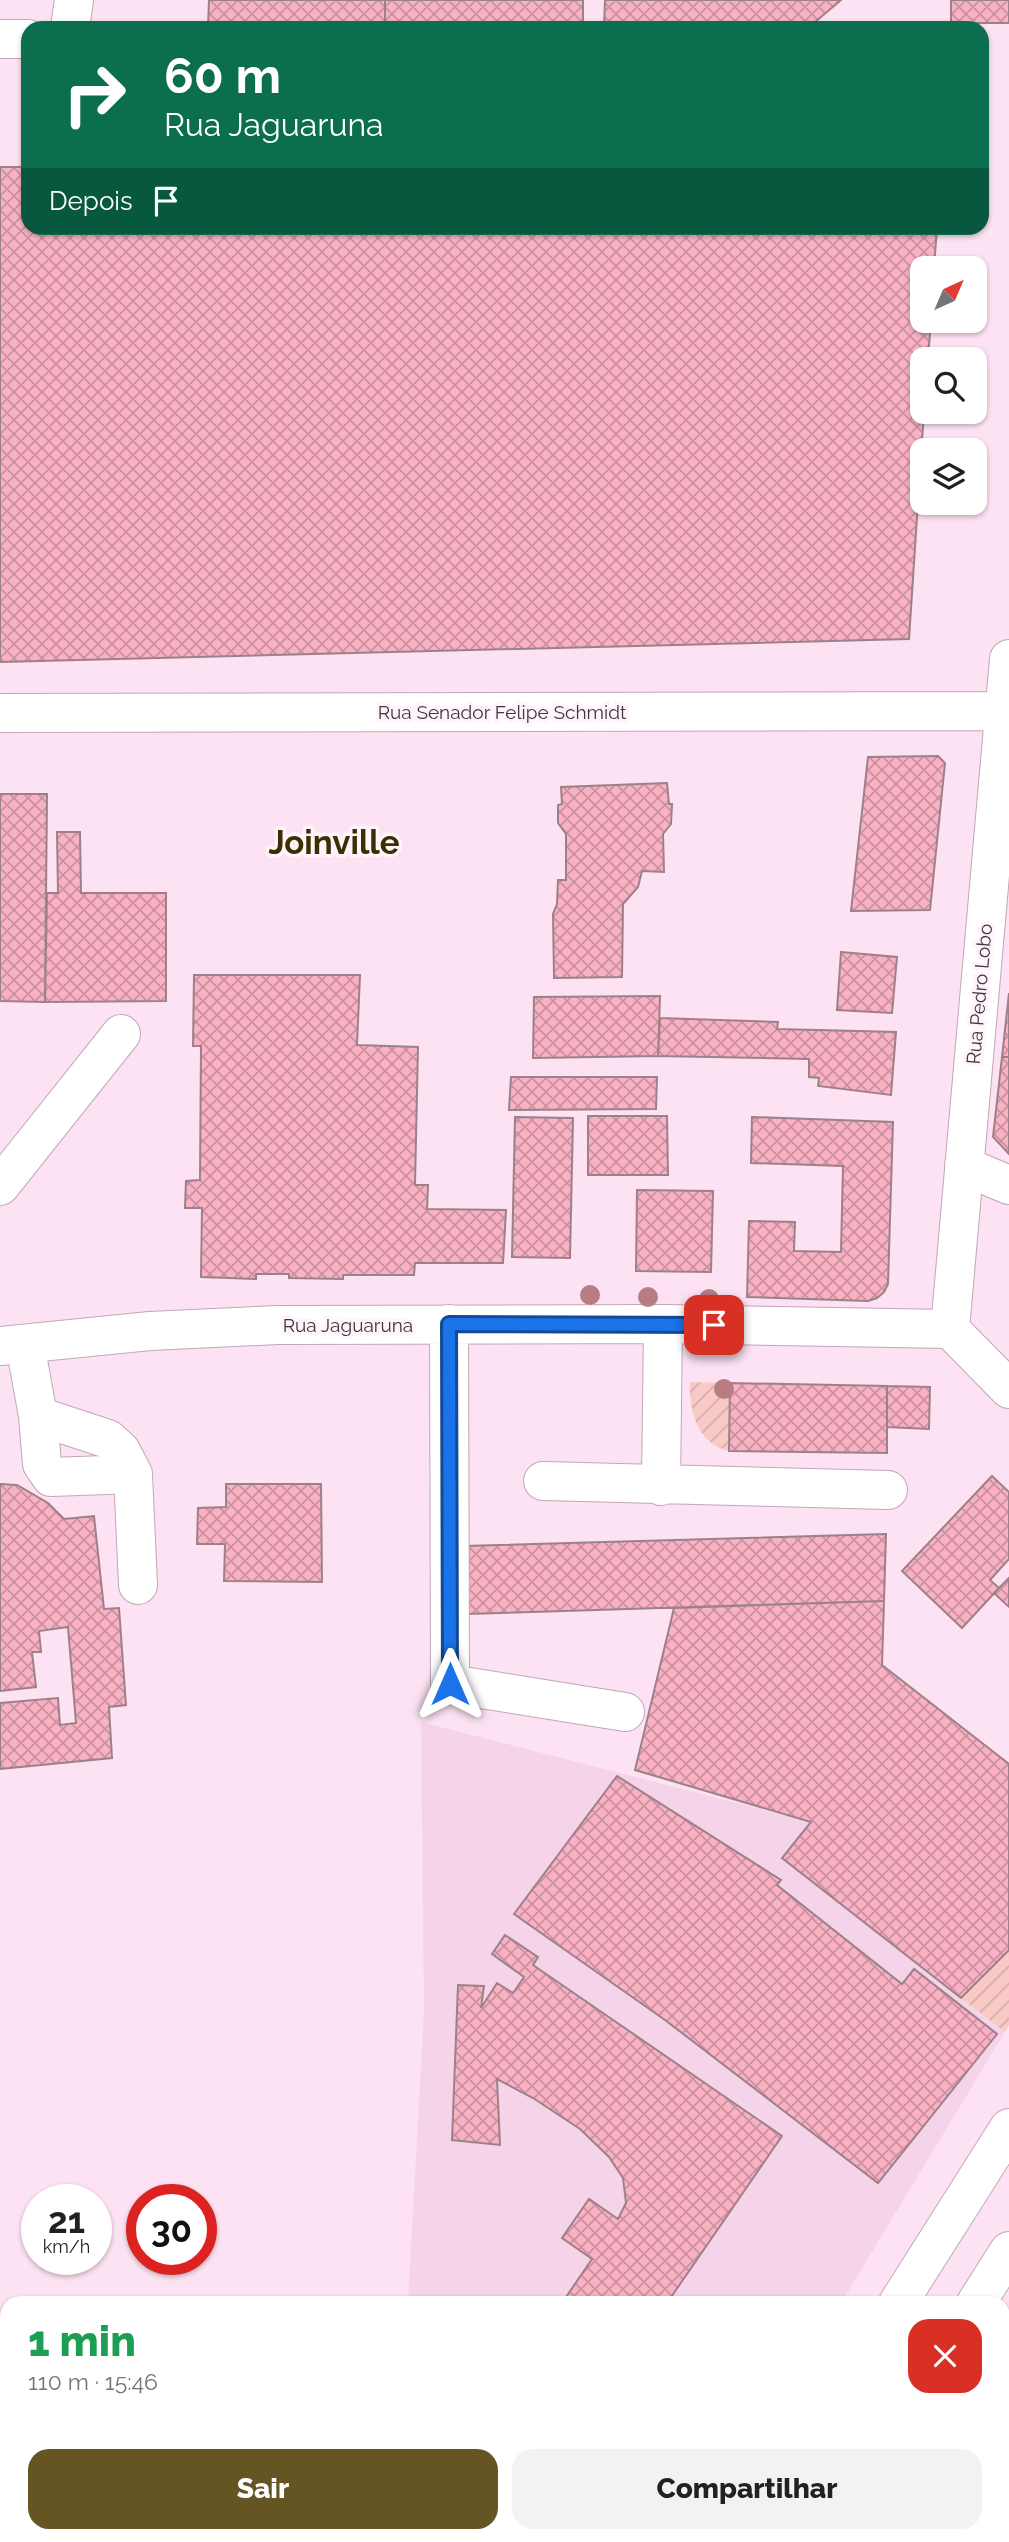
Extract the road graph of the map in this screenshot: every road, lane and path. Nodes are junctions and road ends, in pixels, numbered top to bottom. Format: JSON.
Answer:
{"nodes":[{"id":1,"x":74,"y":0,"type":"edge"},
{"id":2,"x":72,"y":21,"type":"edge"},
{"id":3,"x":0,"y":39,"type":"edge"},
{"id":4,"x":21,"y":39,"type":"edge"},
{"id":5,"x":1009,"y":659,"type":"edge"},
{"id":6,"x":0,"y":713,"type":"edge"},
{"id":7,"x":1006,"y":714,"type":"edge"},
{"id":8,"x":121,"y":1034,"type":"dead end"},
{"id":9,"x":964,"y":1166,"type":"junction"},
{"id":10,"x":1009,"y":1185,"type":"edge"},
{"id":11,"x":0,"y":1186,"type":"edge"},
{"id":12,"x":449,"y":1324,"type":"junction"},
{"id":13,"x":663,"y":1324,"type":"junction"},
{"id":14,"x":950,"y":1329,"type":"junction"},
{"id":15,"x":13,"y":1345,"type":"edge"},
{"id":16,"x":1009,"y":1389,"type":"edge"},
{"id":17,"x":38,"y":1416,"type":"junction"},
{"id":18,"x":133,"y":1474,"type":"junction"},
{"id":19,"x":543,"y":1482,"type":"dead end"},
{"id":20,"x":661,"y":1486,"type":"junction"},
{"id":21,"x":888,"y":1490,"type":"dead end"},
{"id":22,"x":138,"y":1585,"type":"dead end"},
{"id":23,"x":625,"y":1712,"type":"dead end"},
{"id":24,"x":1009,"y":2128,"type":"edge"},
{"id":25,"x":1009,"y":2250,"type":"edge"},
{"id":26,"x":902,"y":2296,"type":"edge"},
{"id":27,"x":980,"y":2296,"type":"edge"}],
"edges":[{"from":1,"to":2,"type":"main road"},
{"from":3,"to":4,"type":"main road"},
{"from":5,"to":7,"type":"main road","name":"Rua Pedro Lobo"},
{"from":6,"to":7,"type":"main road","name":"Rua Senador Felipe Schmidt"},
{"from":7,"to":9,"type":"main road","name":"Rua Pedro Lobo"},
{"from":8,"to":11,"type":"main road"},
{"from":9,"to":10,"type":"main road"},
{"from":9,"to":14,"type":"main road","name":"Rua Pedro Lobo"},
{"from":12,"to":13,"type":"main road","name":"Rua Jaguaruna"},
{"from":12,"to":15,"type":"main road","name":"Rua Jaguaruna"},
{"from":12,"to":23,"type":"main road"},
{"from":13,"to":14,"type":"main road","name":"Rua Jaguaruna"},
{"from":13,"to":20,"type":"main road"},
{"from":14,"to":16,"type":"main road"},
{"from":15,"to":17,"type":"main road"},
{"from":17,"to":18,"type":"main road"},
{"from":17,"to":18,"type":"main road"},
{"from":18,"to":22,"type":"main road"},
{"from":19,"to":20,"type":"main road"},
{"from":20,"to":21,"type":"main road"},
{"from":24,"to":26,"type":"main road"},
{"from":25,"to":27,"type":"main road"}]}
